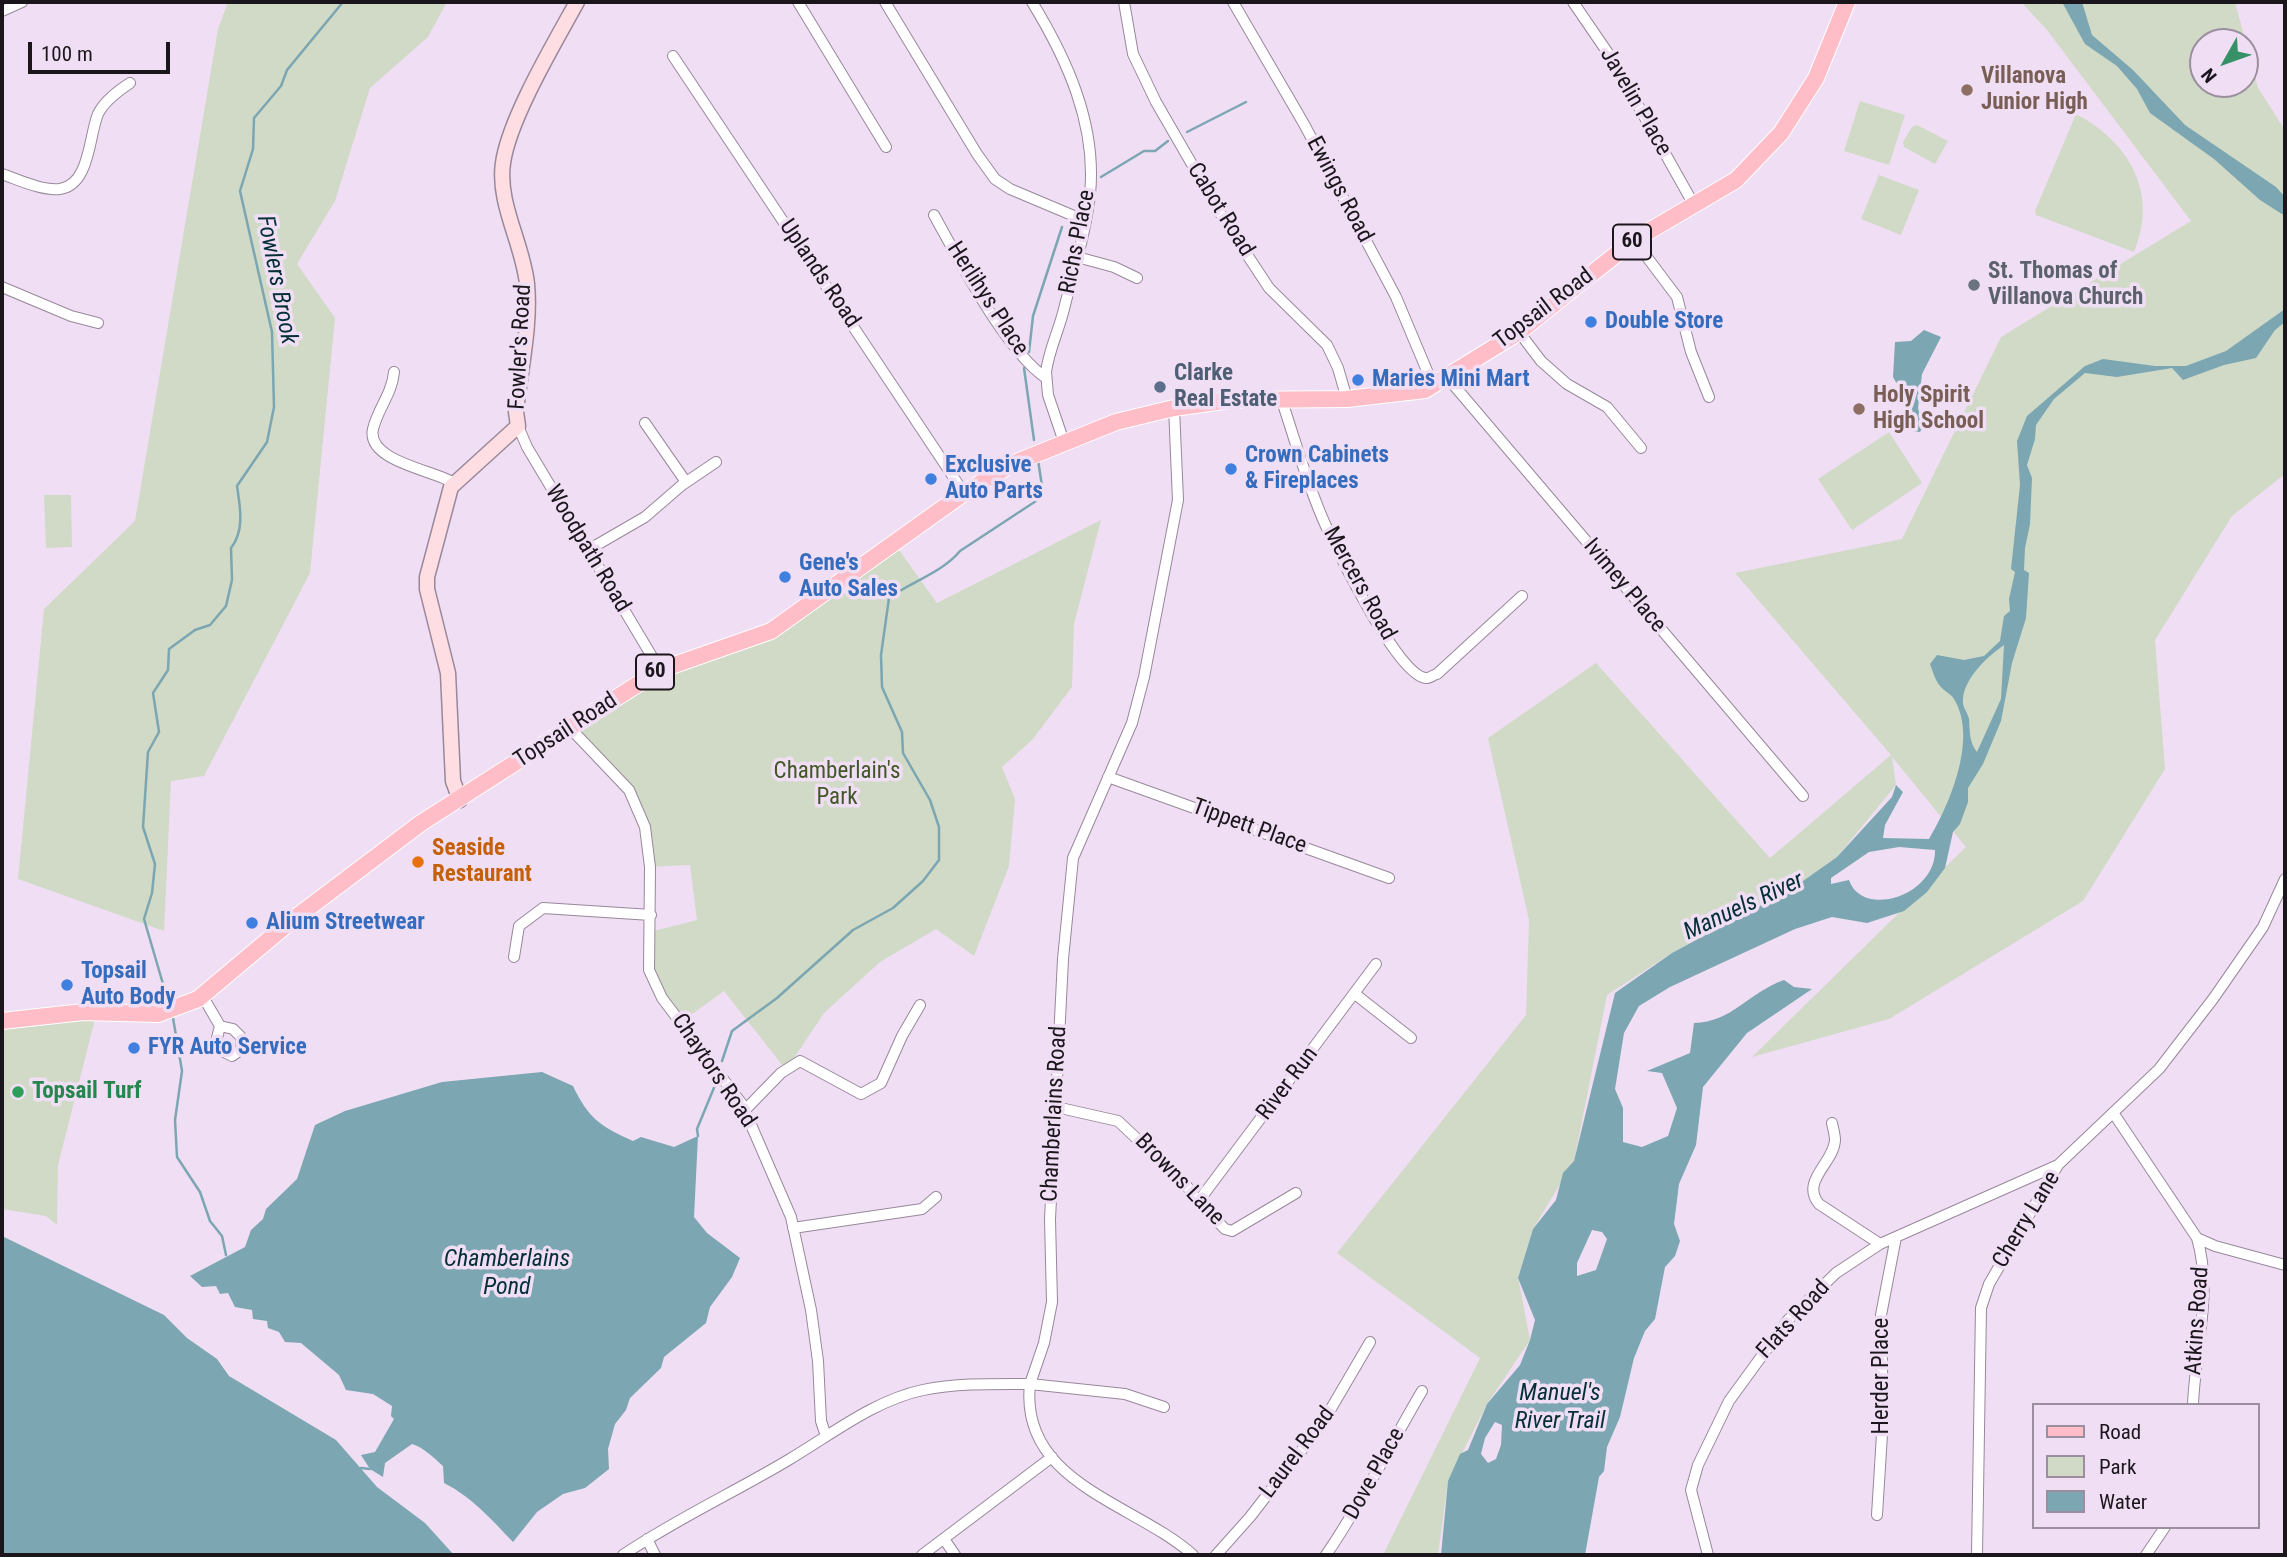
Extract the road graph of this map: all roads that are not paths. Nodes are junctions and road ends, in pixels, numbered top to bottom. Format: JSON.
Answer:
{"nodes":[{"id":1,"x":22,"y":2,"type":"edge"},
{"id":2,"x":577,"y":2,"type":"edge"},
{"id":3,"x":798,"y":2,"type":"edge"},
{"id":4,"x":885,"y":2,"type":"edge"},
{"id":5,"x":1032,"y":2,"type":"edge"},
{"id":6,"x":1125,"y":2,"type":"edge"},
{"id":7,"x":1233,"y":2,"type":"edge"},
{"id":8,"x":1573,"y":2,"type":"edge"},
{"id":9,"x":1847,"y":2,"type":"edge"},
{"id":10,"x":2,"y":11,"type":"edge"},
{"id":11,"x":673,"y":56,"type":"dead end"},
{"id":12,"x":130,"y":83,"type":"dead end"},
{"id":13,"x":886,"y":147,"type":"dead end"},
{"id":14,"x":2,"y":174,"type":"edge"},
{"id":15,"x":1694,"y":205,"type":"junction"},
{"id":16,"x":934,"y":215,"type":"dead end"},
{"id":17,"x":1086,"y":220,"type":"junction"},
{"id":18,"x":1634,"y":240,"type":"junction"},
{"id":19,"x":1077,"y":257,"type":"junction"},
{"id":20,"x":1137,"y":278,"type":"dead end"},
{"id":21,"x":2,"y":287,"type":"edge"},
{"id":22,"x":98,"y":323,"type":"dead end"},
{"id":23,"x":1519,"y":332,"type":"junction"},
{"id":24,"x":394,"y":372,"type":"dead end"},
{"id":25,"x":1046,"y":378,"type":"junction"},
{"id":26,"x":1439,"y":380,"type":"junction"},
{"id":27,"x":1281,"y":397,"type":"junction"},
{"id":28,"x":1709,"y":397,"type":"dead end"},
{"id":29,"x":1347,"y":399,"type":"junction"},
{"id":30,"x":1174,"y":408,"type":"junction"},
{"id":31,"x":645,"y":423,"type":"dead end"},
{"id":32,"x":518,"y":426,"type":"junction"},
{"id":33,"x":1065,"y":445,"type":"junction"},
{"id":34,"x":1641,"y":448,"type":"dead end"},
{"id":35,"x":716,"y":462,"type":"dead end"},
{"id":36,"x":686,"y":482,"type":"junction"},
{"id":37,"x":454,"y":483,"type":"junction"},
{"id":38,"x":964,"y":493,"type":"junction"},
{"id":39,"x":588,"y":550,"type":"junction"},
{"id":40,"x":1522,"y":596,"type":"dead end"},
{"id":41,"x":660,"y":670,"type":"junction"},
{"id":42,"x":570,"y":728,"type":"junction"},
{"id":43,"x":1108,"y":777,"type":"junction"},
{"id":44,"x":1803,"y":796,"type":"dead end"},
{"id":45,"x":460,"y":800,"type":"junction"},
{"id":46,"x":1389,"y":878,"type":"dead end"},
{"id":47,"x":2285,"y":879,"type":"edge"},
{"id":48,"x":651,"y":915,"type":"junction"},
{"id":49,"x":513,"y":957,"type":"dead end"},
{"id":50,"x":1377,"y":964,"type":"dead end"},
{"id":51,"x":1355,"y":994,"type":"junction"},
{"id":52,"x":202,"y":995,"type":"junction"},
{"id":53,"x":920,"y":1005,"type":"dead end"},
{"id":54,"x":2,"y":1021,"type":"edge"},
{"id":55,"x":220,"y":1026,"type":"dead end"},
{"id":56,"x":1411,"y":1038,"type":"dead end"},
{"id":57,"x":1056,"y":1107,"type":"junction"},
{"id":58,"x":745,"y":1110,"type":"junction"},
{"id":59,"x":2114,"y":1114,"type":"junction"},
{"id":60,"x":1832,"y":1123,"type":"dead end"},
{"id":61,"x":2058,"y":1165,"type":"junction"},
{"id":62,"x":1296,"y":1193,"type":"dead end"},
{"id":63,"x":936,"y":1197,"type":"dead end"},
{"id":64,"x":1198,"y":1202,"type":"junction"},
{"id":65,"x":793,"y":1228,"type":"junction"},
{"id":66,"x":1896,"y":1237,"type":"junction"},
{"id":67,"x":2197,"y":1238,"type":"junction"},
{"id":68,"x":1880,"y":1244,"type":"junction"},
{"id":69,"x":2285,"y":1265,"type":"edge"},
{"id":70,"x":1370,"y":1342,"type":"dead end"},
{"id":71,"x":1030,"y":1384,"type":"junction"},
{"id":72,"x":1422,"y":1391,"type":"dead end"},
{"id":73,"x":2193,"y":1403,"type":"edge"},
{"id":74,"x":1164,"y":1407,"type":"dead end"},
{"id":75,"x":826,"y":1436,"type":"junction"},
{"id":76,"x":1052,"y":1457,"type":"junction"},
{"id":77,"x":1877,"y":1515,"type":"dead end"},
{"id":78,"x":2164,"y":1529,"type":"edge"},
{"id":79,"x":647,"y":1539,"type":"junction"},
{"id":80,"x":944,"y":1539,"type":"junction"},
{"id":81,"x":623,"y":1555,"type":"edge"},
{"id":82,"x":655,"y":1555,"type":"edge"},
{"id":83,"x":922,"y":1555,"type":"edge"},
{"id":84,"x":955,"y":1555,"type":"edge"},
{"id":85,"x":1193,"y":1555,"type":"edge"},
{"id":86,"x":1216,"y":1555,"type":"edge"},
{"id":87,"x":1326,"y":1555,"type":"edge"},
{"id":88,"x":1701,"y":1555,"type":"edge"},
{"id":89,"x":1707,"y":1555,"type":"edge"},
{"id":90,"x":1977,"y":1555,"type":"edge"},
{"id":91,"x":2146,"y":1555,"type":"edge"}],
"edges":[{"from":1,"to":10,"type":"street"},
{"from":2,"to":32,"type":"street","name":"Fowler's Road"},
{"from":3,"to":13,"type":"street"},
{"from":4,"to":17,"type":"street"},
{"from":5,"to":17,"type":"street","name":"Richs Place"},
{"from":6,"to":29,"type":"street","name":"Cabot Road"},
{"from":7,"to":26,"type":"street","name":"Ewings Road"},
{"from":8,"to":15,"type":"street","name":"Javelin Place"},
{"from":9,"to":15,"type":"main road","name":"Topsail Road","number":"60"},
{"from":11,"to":38,"type":"street","name":"Uplands Road"},
{"from":12,"to":14,"type":"street"},
{"from":15,"to":18,"type":"main road","name":"Topsail Road","number":"60"},
{"from":16,"to":25,"type":"street","name":"Herlihys Place"},
{"from":17,"to":19,"type":"street","name":"Richs Place"},
{"from":18,"to":23,"type":"main road","name":"Topsail Road","number":"60"},
{"from":18,"to":28,"type":"street"},
{"from":19,"to":20,"type":"street"},
{"from":19,"to":25,"type":"street","name":"Richs Place"},
{"from":21,"to":22,"type":"street"},
{"from":23,"to":26,"type":"main road","name":"Topsail Road","number":"60"},
{"from":23,"to":34,"type":"street"},
{"from":24,"to":37,"type":"street"},
{"from":25,"to":33,"type":"street","name":"Richs Place"},
{"from":26,"to":29,"type":"main road","name":"Topsail Road","number":"60"},
{"from":26,"to":44,"type":"street","name":"Ivimey Place"},
{"from":27,"to":29,"type":"main road","name":"Topsail Road","number":"60"},
{"from":27,"to":30,"type":"main road","name":"Topsail Road","number":"60"},
{"from":27,"to":40,"type":"street","name":"Mercers Road"},
{"from":30,"to":33,"type":"main road","name":"Topsail Road","number":"60"},
{"from":30,"to":43,"type":"street","name":"Chamberlains Road"},
{"from":31,"to":36,"type":"street"},
{"from":32,"to":37,"type":"street","name":"Fowler's Road"},
{"from":32,"to":39,"type":"street","name":"Woodpath Road"},
{"from":33,"to":38,"type":"main road","name":"Topsail Road","number":"60"},
{"from":35,"to":36,"type":"street"},
{"from":36,"to":39,"type":"street"},
{"from":37,"to":45,"type":"street"},
{"from":38,"to":41,"type":"main road","name":"Topsail Road","number":"60"},
{"from":39,"to":41,"type":"street","name":"Woodpath Road"},
{"from":41,"to":42,"type":"main road","name":"Topsail Road","number":"60"},
{"from":42,"to":45,"type":"main road","name":"Topsail Road","number":"60"},
{"from":42,"to":48,"type":"street","name":"Chaytors Road"},
{"from":43,"to":46,"type":"street","name":"Tippett Place"},
{"from":43,"to":57,"type":"street","name":"Chamberlains Road"},
{"from":45,"to":52,"type":"main road","name":"Topsail Road","number":"60"},
{"from":47,"to":59,"type":"street","name":"Cherry Lane"},
{"from":48,"to":49,"type":"street"},
{"from":48,"to":58,"type":"street","name":"Chaytors Road"},
{"from":50,"to":51,"type":"street","name":"River Run"},
{"from":51,"to":56,"type":"street"},
{"from":51,"to":64,"type":"street","name":"River Run"},
{"from":52,"to":54,"type":"main road","name":"Topsail Road","number":"60"},
{"from":52,"to":55,"type":"street"},
{"from":53,"to":58,"type":"street"},
{"from":57,"to":64,"type":"street","name":"Browns Lane"},
{"from":57,"to":71,"type":"street","name":"Chamberlains Road"},
{"from":58,"to":65,"type":"street","name":"Chaytors Road"},
{"from":59,"to":61,"type":"street","name":"Cherry Lane"},
{"from":59,"to":67,"type":"street"},
{"from":60,"to":68,"type":"street"},
{"from":61,"to":66,"type":"street","name":"Flats Road"},
{"from":61,"to":90,"type":"street","name":"Cherry Lane"},
{"from":62,"to":64,"type":"street","name":"Browns Lane"},
{"from":63,"to":65,"type":"street"},
{"from":65,"to":75,"type":"street","name":"Chaytors Road"},
{"from":66,"to":68,"type":"street","name":"Flats Road"},
{"from":66,"to":77,"type":"street","name":"Herder Place"},
{"from":67,"to":69,"type":"street"},
{"from":67,"to":73,"type":"street","name":"Atkins Road"},
{"from":68,"to":89,"type":"street","name":"Flats Road"},
{"from":70,"to":86,"type":"street","name":"Laurel Road"},
{"from":71,"to":74,"type":"street"},
{"from":71,"to":75,"type":"street"},
{"from":71,"to":76,"type":"street"},
{"from":72,"to":87,"type":"street","name":"Dove Place"},
{"from":75,"to":79,"type":"street"},
{"from":76,"to":80,"type":"street"},
{"from":76,"to":85,"type":"street"},
{"from":78,"to":91,"type":"street"},
{"from":79,"to":81,"type":"street"},
{"from":79,"to":82,"type":"street"},
{"from":80,"to":83,"type":"street"},
{"from":80,"to":84,"type":"street"},
{"from":88,"to":89,"type":"street"}]}
